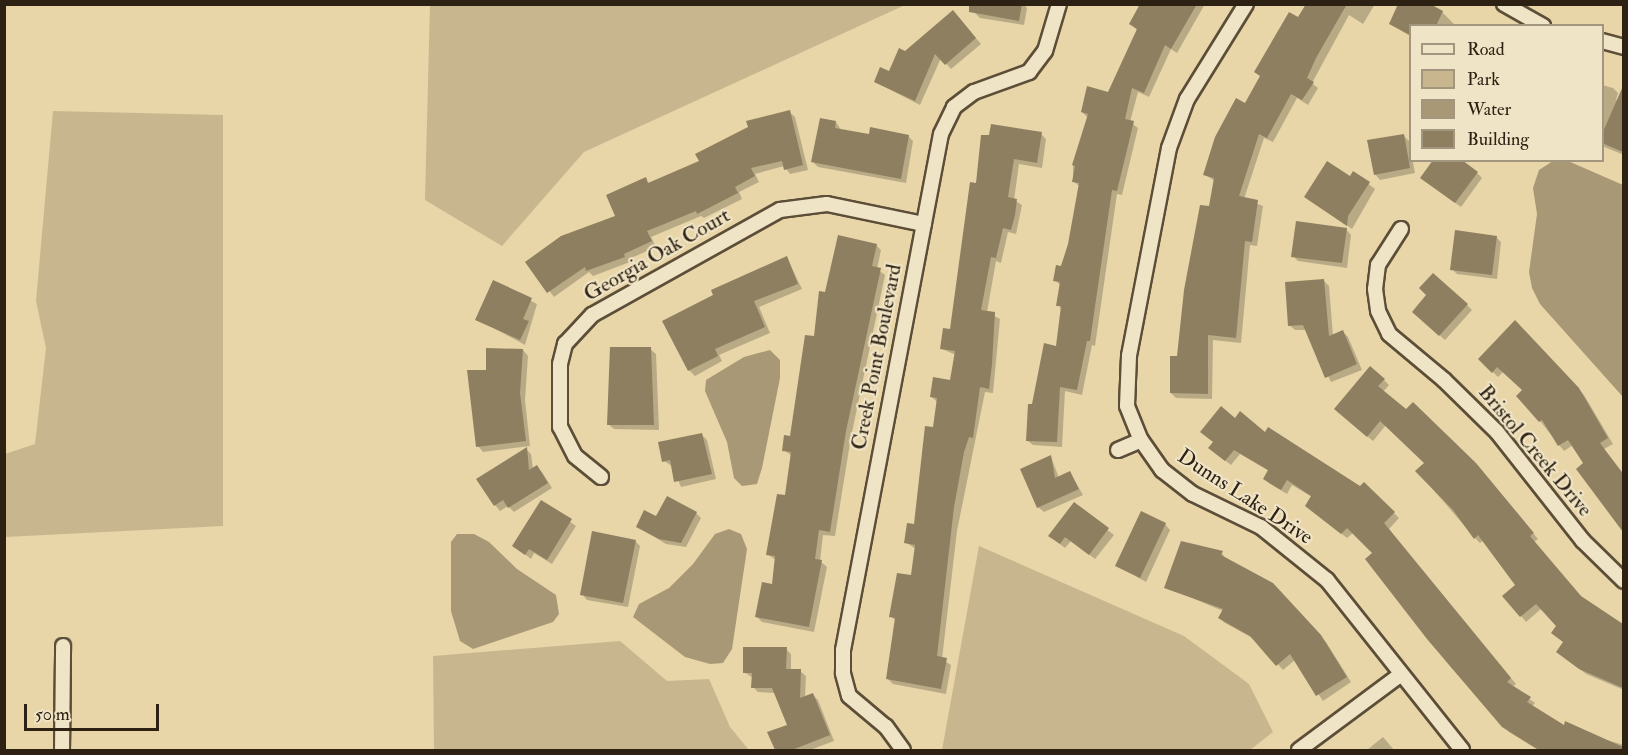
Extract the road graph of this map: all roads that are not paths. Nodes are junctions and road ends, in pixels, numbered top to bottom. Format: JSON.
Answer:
{"nodes":[{"id":1,"x":1059,"y":4,"type":"edge"},
{"id":2,"x":1246,"y":4,"type":"edge"},
{"id":3,"x":1504,"y":4,"type":"edge"},
{"id":4,"x":1539,"y":24,"type":"edge"},
{"id":5,"x":1604,"y":41,"type":"edge"},
{"id":6,"x":1623,"y":47,"type":"edge"},
{"id":7,"x":924,"y":224,"type":"junction"},
{"id":8,"x":1401,"y":229,"type":"dead end"},
{"id":9,"x":1141,"y":440,"type":"junction"},
{"id":10,"x":1118,"y":450,"type":"dead end"},
{"id":11,"x":601,"y":477,"type":"dead end"},
{"id":12,"x":1623,"y":581,"type":"edge"},
{"id":13,"x":63,"y":646,"type":"dead end"},
{"id":14,"x":1400,"y":675,"type":"junction"},
{"id":15,"x":62,"y":750,"type":"edge"},
{"id":16,"x":903,"y":750,"type":"edge"},
{"id":17,"x":1299,"y":750,"type":"edge"},
{"id":18,"x":1462,"y":750,"type":"edge"}],
"edges":[{"from":1,"to":7,"type":"street","name":"Creek Point Boulevard"},
{"from":2,"to":9,"type":"street","name":"Dunns Lake Drive"},
{"from":3,"to":4,"type":"street"},
{"from":5,"to":6,"type":"street"},
{"from":7,"to":11,"type":"street","name":"Georgia Oak Court"},
{"from":7,"to":16,"type":"street","name":"Creek Point Boulevard"},
{"from":8,"to":12,"type":"street","name":"Bristol Creek Drive"},
{"from":9,"to":10,"type":"street"},
{"from":9,"to":14,"type":"street","name":"Dunns Lake Drive"},
{"from":13,"to":15,"type":"street"},
{"from":14,"to":17,"type":"street"},
{"from":14,"to":18,"type":"street","name":"Dunns Lake Drive"}]}
